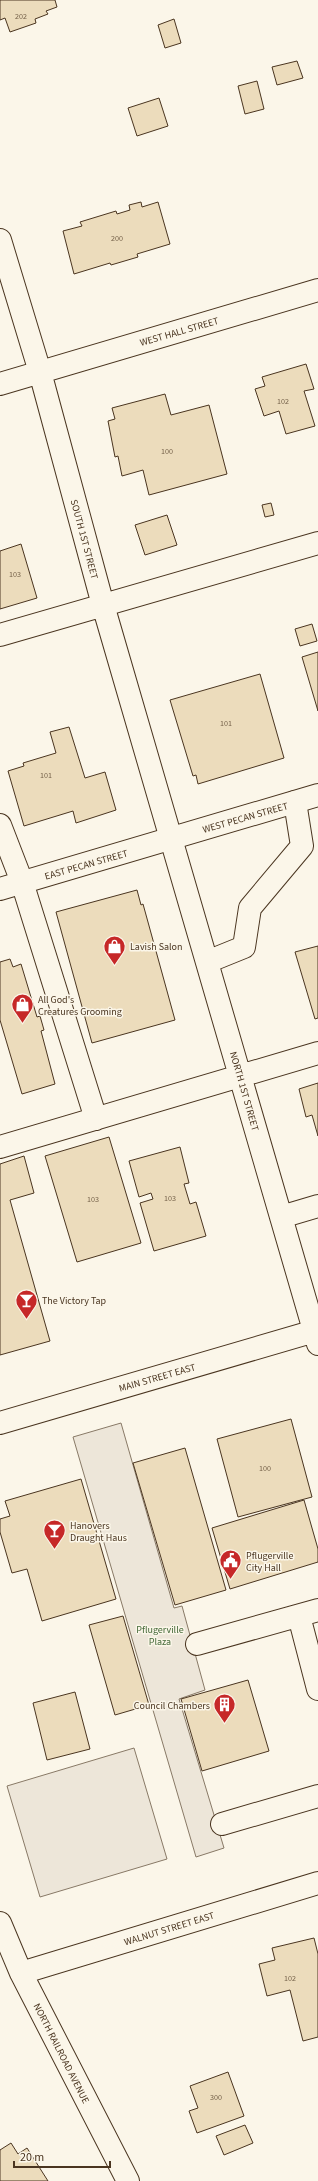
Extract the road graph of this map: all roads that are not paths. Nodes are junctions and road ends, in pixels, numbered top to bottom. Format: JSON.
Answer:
{"nodes":[{"id":1,"x":0,"y":240,"type":"edge"},
{"id":2,"x":318,"y":290,"type":"edge"},
{"id":3,"x":40,"y":372,"type":"junction"},
{"id":4,"x":0,"y":384,"type":"edge"},
{"id":5,"x":318,"y":543,"type":"edge"},
{"id":6,"x":103,"y":605,"type":"junction"},
{"id":7,"x":0,"y":635,"type":"edge"},
{"id":8,"x":318,"y":795,"type":"edge"},
{"id":9,"x":295,"y":802,"type":"junction"},
{"id":10,"x":0,"y":825,"type":"edge"},
{"id":11,"x":172,"y":838,"type":"junction"},
{"id":12,"x":22,"y":882,"type":"junction"},
{"id":13,"x":0,"y":889,"type":"edge"},
{"id":14,"x":207,"y":962,"type":"junction"},
{"id":15,"x":318,"y":1053,"type":"edge"},
{"id":16,"x":240,"y":1076,"type":"junction"},
{"id":17,"x":96,"y":1119,"type":"junction"},
{"id":18,"x":0,"y":1147,"type":"edge"},
{"id":19,"x":318,"y":1206,"type":"edge"},
{"id":20,"x":281,"y":1217,"type":"junction"},
{"id":21,"x":317,"y":1335,"type":"edge"},
{"id":22,"x":0,"y":1423,"type":"edge"},
{"id":23,"x":308,"y":1613,"type":"edge"},
{"id":24,"x":197,"y":1644,"type":"dead end"},
{"id":25,"x":318,"y":1689,"type":"edge"},
{"id":26,"x":318,"y":1796,"type":"edge"},
{"id":27,"x":222,"y":1824,"type":"dead end"},
{"id":28,"x":318,"y":1883,"type":"edge"},
{"id":29,"x":0,"y":1923,"type":"edge"},
{"id":30,"x":21,"y":1974,"type":"junction"},
{"id":31,"x":128,"y":2181,"type":"edge"}],
"edges":[{"from":1,"to":3,"type":"street","name":"SOUTH 1ST STREET"},
{"from":2,"to":3,"type":"street","name":"WEST HALL STREET"},
{"from":3,"to":4,"type":"street","name":"WEST HALL STREET"},
{"from":3,"to":6,"type":"street","name":"SOUTH 1ST STREET"},
{"from":5,"to":6,"type":"street"},
{"from":6,"to":7,"type":"street"},
{"from":6,"to":11,"type":"street","name":"SOUTH 1ST STREET"},
{"from":8,"to":9,"type":"street","name":"WEST PECAN STREET"},
{"from":9,"to":11,"type":"street","name":"WEST PECAN STREET"},
{"from":9,"to":14,"type":"street"},
{"from":10,"to":12,"type":"street"},
{"from":11,"to":12,"type":"street","name":"EAST PECAN STREET"},
{"from":11,"to":14,"type":"street","name":"NORTH 1ST STREET"},
{"from":12,"to":13,"type":"street","name":"EAST PECAN STREET"},
{"from":12,"to":17,"type":"street"},
{"from":14,"to":16,"type":"street","name":"NORTH 1ST STREET"},
{"from":15,"to":16,"type":"street"},
{"from":16,"to":17,"type":"street"},
{"from":16,"to":20,"type":"street","name":"NORTH 1ST STREET"},
{"from":17,"to":18,"type":"street"},
{"from":19,"to":20,"type":"street"},
{"from":20,"to":21,"type":"street","name":"NORTH 1ST STREET"},
{"from":21,"to":22,"type":"street","name":"MAIN STREET EAST"},
{"from":23,"to":24,"type":"street"},
{"from":23,"to":25,"type":"street"},
{"from":26,"to":27,"type":"street"},
{"from":28,"to":30,"type":"street","name":"WALNUT STREET EAST"},
{"from":29,"to":30,"type":"street","name":"NORTH RAILROAD AVENUE"},
{"from":30,"to":31,"type":"street","name":"NORTH RAILROAD AVENUE"}]}
